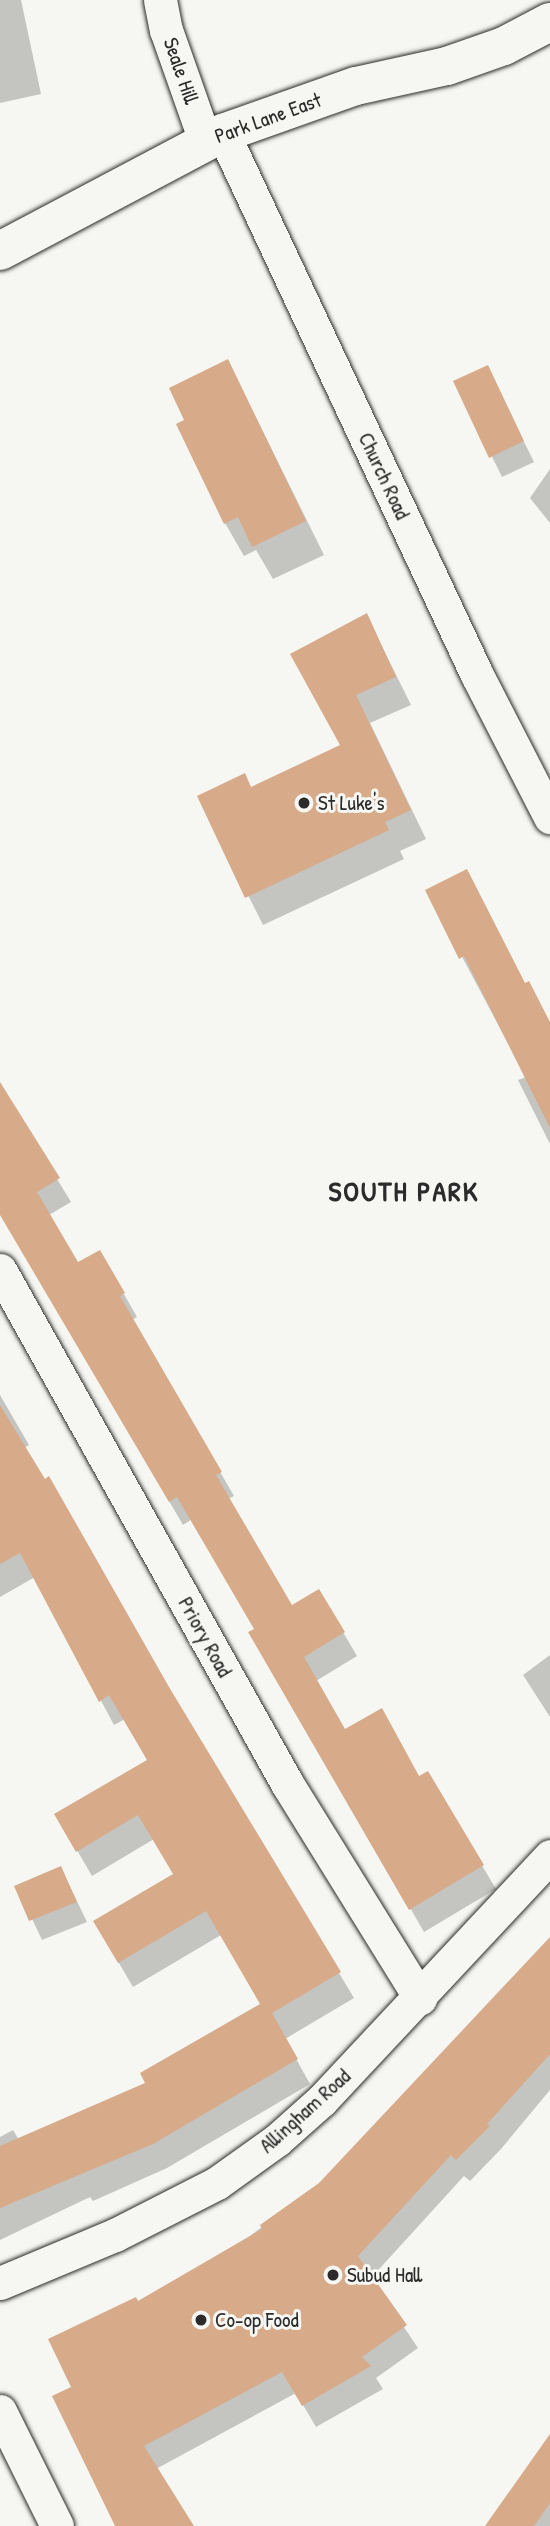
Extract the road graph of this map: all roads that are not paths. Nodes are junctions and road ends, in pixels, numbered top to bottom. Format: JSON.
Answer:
{"nodes":[{"id":1,"x":160,"y":0,"type":"edge"},
{"id":2,"x":550,"y":22,"type":"edge"},
{"id":3,"x":214,"y":137,"type":"junction"},
{"id":4,"x":0,"y":251,"type":"edge"},
{"id":5,"x":550,"y":817,"type":"edge"},
{"id":6,"x":0,"y":1270,"type":"edge"},
{"id":7,"x":550,"y":1856,"type":"edge"},
{"id":8,"x":420,"y":1998,"type":"junction"},
{"id":9,"x":0,"y":2283,"type":"edge"},
{"id":10,"x":0,"y":2411,"type":"edge"},
{"id":11,"x":57,"y":2526,"type":"edge"}],
"edges":[{"from":1,"to":3,"type":"street","name":"Seale Hill"},
{"from":2,"to":3,"type":"street","name":"Park Lane East"},
{"from":3,"to":4,"type":"street","name":"Park Lane East"},
{"from":3,"to":5,"type":"street","name":"Church Road"},
{"from":6,"to":8,"type":"street","name":"Priory Road"},
{"from":7,"to":8,"type":"street","name":"Allingham Road"},
{"from":8,"to":9,"type":"street","name":"Allingham Road"},
{"from":10,"to":11,"type":"street"}]}
